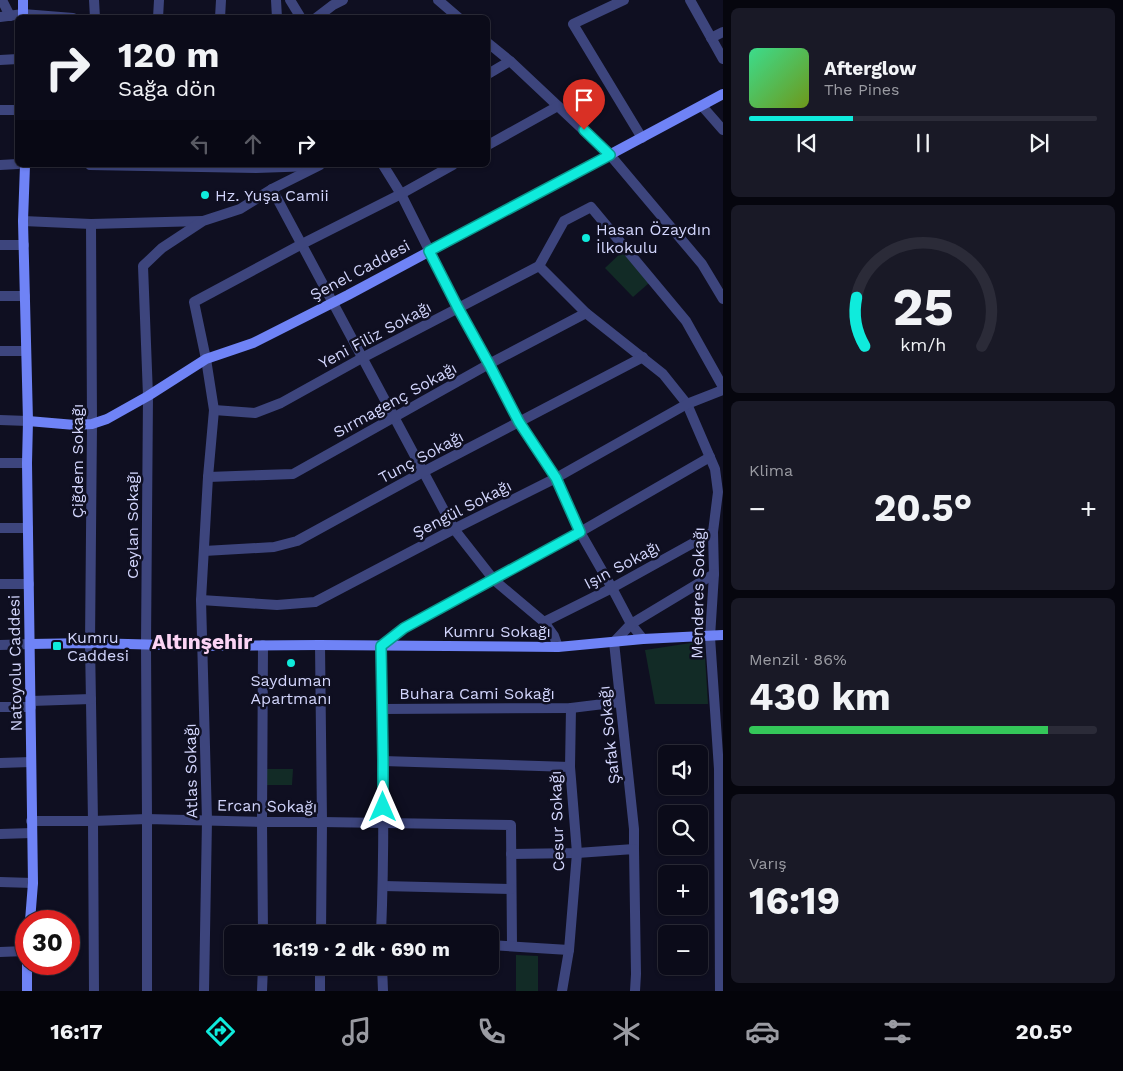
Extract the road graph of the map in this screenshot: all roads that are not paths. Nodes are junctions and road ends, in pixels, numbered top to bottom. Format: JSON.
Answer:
{"nodes":[{"id":1,"x":2,"y":0,"type":"edge"},
{"id":2,"x":24,"y":0,"type":"edge"},
{"id":3,"x":94,"y":0,"type":"edge"},
{"id":4,"x":159,"y":0,"type":"edge"},
{"id":5,"x":221,"y":0,"type":"edge"},
{"id":6,"x":276,"y":0,"type":"edge"},
{"id":7,"x":290,"y":0,"type":"edge"},
{"id":8,"x":343,"y":0,"type":"edge"},
{"id":9,"x":438,"y":0,"type":"edge"},
{"id":10,"x":624,"y":0,"type":"edge"},
{"id":11,"x":690,"y":0,"type":"edge"},
{"id":12,"x":23,"y":15,"type":"edge"},
{"id":13,"x":95,"y":15,"type":"edge"},
{"id":14,"x":158,"y":15,"type":"edge"},
{"id":15,"x":220,"y":15,"type":"edge"},
{"id":16,"x":277,"y":15,"type":"edge"},
{"id":17,"x":299,"y":15,"type":"edge"},
{"id":18,"x":320,"y":15,"type":"edge"},
{"id":19,"x":455,"y":15,"type":"edge"},
{"id":20,"x":5,"y":16,"type":"edge"},
{"id":21,"x":723,"y":32,"type":"edge"},
{"id":22,"x":712,"y":38,"type":"junction"},
{"id":23,"x":490,"y":45,"type":"edge"},
{"id":24,"x":15,"y":59,"type":"edge"},
{"id":25,"x":723,"y":59,"type":"edge"},
{"id":26,"x":0,"y":60,"type":"edge"},
{"id":27,"x":510,"y":61,"type":"junction"},
{"id":28,"x":490,"y":73,"type":"edge"},
{"id":29,"x":723,"y":94,"type":"edge"},
{"id":30,"x":558,"y":106,"type":"junction"},
{"id":31,"x":702,"y":106,"type":"junction"},
{"id":32,"x":0,"y":110,"type":"edge"},
{"id":33,"x":15,"y":110,"type":"edge"},
{"id":34,"x":723,"y":130,"type":"edge"},
{"id":35,"x":642,"y":138,"type":"junction"},
{"id":36,"x":490,"y":144,"type":"edge"},
{"id":37,"x":610,"y":155,"type":"junction"},
{"id":38,"x":15,"y":164,"type":"edge"},
{"id":39,"x":0,"y":165,"type":"edge"},
{"id":40,"x":25,"y":167,"type":"edge"},
{"id":41,"x":201,"y":167,"type":"edge"},
{"id":42,"x":277,"y":167,"type":"edge"},
{"id":43,"x":314,"y":167,"type":"edge"},
{"id":44,"x":385,"y":167,"type":"edge"},
{"id":45,"x":449,"y":167,"type":"edge"},
{"id":46,"x":272,"y":189,"type":"junction"},
{"id":47,"x":400,"y":194,"type":"junction"},
{"id":48,"x":23,"y":221,"type":"junction"},
{"id":49,"x":203,"y":221,"type":"junction"},
{"id":50,"x":91,"y":224,"type":"junction"},
{"id":51,"x":0,"y":244,"type":"edge"},
{"id":52,"x":24,"y":244,"type":"junction"},
{"id":53,"x":302,"y":244,"type":"junction"},
{"id":54,"x":429,"y":251,"type":"junction"},
{"id":55,"x":539,"y":266,"type":"junction"},
{"id":56,"x":0,"y":296,"type":"edge"},
{"id":57,"x":25,"y":296,"type":"junction"},
{"id":58,"x":723,"y":299,"type":"edge"},
{"id":59,"x":332,"y":302,"type":"junction"},
{"id":60,"x":458,"y":308,"type":"junction"},
{"id":61,"x":586,"y":313,"type":"junction"},
{"id":62,"x":0,"y":351,"type":"edge"},
{"id":63,"x":26,"y":351,"type":"junction"},
{"id":64,"x":643,"y":357,"type":"junction"},
{"id":65,"x":362,"y":358,"type":"junction"},
{"id":66,"x":206,"y":359,"type":"junction"},
{"id":67,"x":489,"y":364,"type":"junction"},
{"id":68,"x":723,"y":388,"type":"edge"},
{"id":69,"x":148,"y":396,"type":"junction"},
{"id":70,"x":687,"y":404,"type":"junction"},
{"id":71,"x":214,"y":410,"type":"junction"},
{"id":72,"x":394,"y":418,"type":"junction"},
{"id":73,"x":0,"y":420,"type":"edge"},
{"id":74,"x":28,"y":421,"type":"junction"},
{"id":75,"x":519,"y":422,"type":"junction"},
{"id":76,"x":92,"y":424,"type":"junction"},
{"id":77,"x":710,"y":458,"type":"junction"},
{"id":78,"x":26,"y":462,"type":"junction"},
{"id":79,"x":0,"y":463,"type":"edge"},
{"id":80,"x":423,"y":472,"type":"junction"},
{"id":81,"x":208,"y":476,"type":"junction"},
{"id":82,"x":556,"y":478,"type":"junction"},
{"id":83,"x":721,"y":492,"type":"edge"},
{"id":84,"x":0,"y":528,"type":"edge"},
{"id":85,"x":28,"y":528,"type":"junction"},
{"id":86,"x":454,"y":529,"type":"junction"},
{"id":87,"x":580,"y":532,"type":"junction"},
{"id":88,"x":713,"y":532,"type":"junction"},
{"id":89,"x":204,"y":551,"type":"junction"},
{"id":90,"x":714,"y":574,"type":"junction"},
{"id":91,"x":494,"y":580,"type":"junction"},
{"id":92,"x":0,"y":584,"type":"edge"},
{"id":93,"x":29,"y":584,"type":"junction"},
{"id":94,"x":612,"y":588,"type":"junction"},
{"id":95,"x":201,"y":600,"type":"junction"},
{"id":96,"x":544,"y":622,"type":"junction"},
{"id":97,"x":631,"y":624,"type":"junction"},
{"id":98,"x":723,"y":635,"type":"edge"},
{"id":99,"x":710,"y":636,"type":"junction"},
{"id":100,"x":643,"y":639,"type":"junction"},
{"id":101,"x":614,"y":642,"type":"junction"},
{"id":102,"x":90,"y":643,"type":"junction"},
{"id":103,"x":30,"y":644,"type":"junction"},
{"id":104,"x":0,"y":645,"type":"edge"},
{"id":105,"x":146,"y":645,"type":"junction"},
{"id":106,"x":320,"y":645,"type":"junction"},
{"id":107,"x":203,"y":646,"type":"junction"},
{"id":108,"x":263,"y":646,"type":"junction"},
{"id":109,"x":381,"y":646,"type":"junction"},
{"id":110,"x":558,"y":647,"type":"junction"},
{"id":111,"x":91,"y":699,"type":"junction"},
{"id":112,"x":620,"y":702,"type":"junction"},
{"id":113,"x":31,"y":704,"type":"junction"},
{"id":114,"x":0,"y":707,"type":"edge"},
{"id":115,"x":571,"y":708,"type":"junction"},
{"id":116,"x":382,"y":709,"type":"junction"},
{"id":117,"x":383,"y":761,"type":"junction"},
{"id":118,"x":31,"y":762,"type":"junction"},
{"id":119,"x":0,"y":763,"type":"edge"},
{"id":120,"x":570,"y":767,"type":"junction"},
{"id":121,"x":721,"y":769,"type":"edge"},
{"id":122,"x":147,"y":819,"type":"junction"},
{"id":123,"x":31,"y":820,"type":"junction"},
{"id":124,"x":207,"y":820,"type":"junction"},
{"id":125,"x":94,"y":821,"type":"junction"},
{"id":126,"x":262,"y":822,"type":"junction"},
{"id":127,"x":322,"y":822,"type":"junction"},
{"id":128,"x":383,"y":822,"type":"junction"},
{"id":129,"x":32,"y":833,"type":"junction"},
{"id":130,"x":0,"y":834,"type":"edge"},
{"id":131,"x":634,"y":849,"type":"junction"},
{"id":132,"x":577,"y":853,"type":"junction"},
{"id":133,"x":510,"y":854,"type":"junction"},
{"id":134,"x":0,"y":882,"type":"edge"},
{"id":135,"x":33,"y":883,"type":"junction"},
{"id":136,"x":383,"y":886,"type":"junction"},
{"id":137,"x":511,"y":889,"type":"junction"},
{"id":138,"x":31,"y":910,"type":"edge"},
{"id":139,"x":263,"y":925,"type":"edge"},
{"id":140,"x":320,"y":925,"type":"edge"},
{"id":141,"x":381,"y":925,"type":"edge"},
{"id":142,"x":499,"y":945,"type":"edge"},
{"id":143,"x":512,"y":946,"type":"junction"},
{"id":144,"x":569,"y":950,"type":"junction"},
{"id":145,"x":15,"y":951,"type":"edge"},
{"id":146,"x":0,"y":952,"type":"edge"},
{"id":147,"x":27,"y":975,"type":"edge"},
{"id":148,"x":263,"y":975,"type":"edge"},
{"id":149,"x":320,"y":975,"type":"edge"},
{"id":150,"x":382,"y":975,"type":"edge"},
{"id":151,"x":26,"y":991,"type":"edge"},
{"id":152,"x":94,"y":991,"type":"edge"},
{"id":153,"x":147,"y":991,"type":"edge"},
{"id":154,"x":204,"y":991,"type":"edge"},
{"id":155,"x":262,"y":991,"type":"edge"},
{"id":156,"x":320,"y":991,"type":"edge"},
{"id":157,"x":383,"y":991,"type":"edge"},
{"id":158,"x":562,"y":991,"type":"edge"},
{"id":159,"x":635,"y":991,"type":"edge"},
{"id":160,"x":720,"y":991,"type":"edge"}],
"edges":[{"from":1,"to":20,"type":"street"},
{"from":2,"to":12,"type":"street"},
{"from":3,"to":13,"type":"street"},
{"from":4,"to":14,"type":"street"},
{"from":5,"to":15,"type":"street"},
{"from":6,"to":16,"type":"street"},
{"from":7,"to":17,"type":"street"},
{"from":8,"to":18,"type":"street"},
{"from":9,"to":19,"type":"street"},
{"from":10,"to":35,"type":"street"},
{"from":11,"to":22,"type":"street"},
{"from":21,"to":22,"type":"street"},
{"from":22,"to":25,"type":"street"},
{"from":23,"to":27,"type":"street"},
{"from":24,"to":26,"type":"street"},
{"from":27,"to":28,"type":"street"},
{"from":27,"to":30,"type":"street"},
{"from":29,"to":31,"type":"street","name":"Şenel Caddesi"},
{"from":30,"to":36,"type":"street"},
{"from":30,"to":37,"type":"street"},
{"from":31,"to":34,"type":"street"},
{"from":31,"to":35,"type":"street","name":"Şenel Caddesi"},
{"from":32,"to":33,"type":"street"},
{"from":35,"to":37,"type":"street","name":"Şenel Caddesi"},
{"from":37,"to":54,"type":"street","name":"Şenel Caddesi"},
{"from":37,"to":58,"type":"street"},
{"from":38,"to":39,"type":"street"},
{"from":40,"to":48,"type":"street","name":"Natoyolu Caddesi"},
{"from":41,"to":42,"type":"street"},
{"from":43,"to":46,"type":"street","name":"Ceylan Sokağı"},
{"from":44,"to":47,"type":"street"},
{"from":45,"to":47,"type":"street"},
{"from":46,"to":49,"type":"street","name":"Ceylan Sokağı"},
{"from":46,"to":53,"type":"street"},
{"from":47,"to":53,"type":"street"},
{"from":47,"to":54,"type":"street"},
{"from":48,"to":50,"type":"street"},
{"from":48,"to":52,"type":"street","name":"Natoyolu Caddesi"},
{"from":49,"to":50,"type":"street"},
{"from":49,"to":69,"type":"street","name":"Ceylan Sokağı"},
{"from":50,"to":76,"type":"street","name":"Çiğdem Sokağı"},
{"from":51,"to":52,"type":"street"},
{"from":52,"to":57,"type":"street","name":"Natoyolu Caddesi"},
{"from":53,"to":59,"type":"street"},
{"from":53,"to":66,"type":"street","name":"Atlas Sokağı"},
{"from":54,"to":59,"type":"street","name":"Şenel Caddesi"},
{"from":54,"to":60,"type":"street"},
{"from":55,"to":60,"type":"street","name":"Yeni Filiz Sokağı"},
{"from":55,"to":61,"type":"street","name":"Menderes Sokağı"},
{"from":55,"to":68,"type":"street"},
{"from":56,"to":57,"type":"street"},
{"from":57,"to":63,"type":"street","name":"Natoyolu Caddesi"},
{"from":59,"to":65,"type":"street"},
{"from":59,"to":66,"type":"street","name":"Şenel Caddesi"},
{"from":60,"to":65,"type":"street","name":"Yeni Filiz Sokağı"},
{"from":60,"to":67,"type":"street"},
{"from":61,"to":64,"type":"street","name":"Menderes Sokağı"},
{"from":61,"to":67,"type":"street","name":"Sırmagenç Sokağı"},
{"from":62,"to":63,"type":"street"},
{"from":63,"to":74,"type":"street","name":"Natoyolu Caddesi"},
{"from":64,"to":70,"type":"street","name":"Menderes Sokağı"},
{"from":64,"to":75,"type":"street","name":"Tunç Sokağı"},
{"from":65,"to":71,"type":"street","name":"Yeni Filiz Sokağı"},
{"from":65,"to":72,"type":"street"},
{"from":66,"to":69,"type":"street","name":"Şenel Caddesi"},
{"from":66,"to":71,"type":"street","name":"Atlas Sokağı"},
{"from":67,"to":72,"type":"street","name":"Sırmagenç Sokağı"},
{"from":67,"to":75,"type":"street"},
{"from":68,"to":70,"type":"street","name":"Şengül Sokağı"},
{"from":69,"to":76,"type":"street","name":"Şenel Caddesi"},
{"from":69,"to":105,"type":"street","name":"Ceylan Sokağı"},
{"from":70,"to":77,"type":"street","name":"Menderes Sokağı"},
{"from":70,"to":82,"type":"street","name":"Şengül Sokağı"},
{"from":71,"to":81,"type":"street","name":"Atlas Sokağı"},
{"from":72,"to":80,"type":"street"},
{"from":72,"to":81,"type":"street","name":"Sırmagenç Sokağı"},
{"from":73,"to":74,"type":"street","name":"Şenel Caddesi"},
{"from":74,"to":76,"type":"street","name":"Şenel Caddesi"},
{"from":74,"to":78,"type":"street","name":"Natoyolu Caddesi"},
{"from":75,"to":80,"type":"street","name":"Tunç Sokağı"},
{"from":75,"to":82,"type":"street"},
{"from":76,"to":102,"type":"street","name":"Çiğdem Sokağı"},
{"from":77,"to":83,"type":"street","name":"Menderes Sokağı"},
{"from":77,"to":87,"type":"street"},
{"from":78,"to":79,"type":"street"},
{"from":78,"to":85,"type":"street","name":"Natoyolu Caddesi"},
{"from":80,"to":86,"type":"street"},
{"from":80,"to":89,"type":"street","name":"Tunç Sokağı"},
{"from":81,"to":89,"type":"street","name":"Atlas Sokağı"},
{"from":82,"to":86,"type":"street","name":"Şengül Sokağı"},
{"from":82,"to":87,"type":"street"},
{"from":83,"to":88,"type":"street","name":"Menderes Sokağı"},
{"from":84,"to":85,"type":"street"},
{"from":85,"to":93,"type":"street","name":"Natoyolu Caddesi"},
{"from":86,"to":91,"type":"street"},
{"from":86,"to":95,"type":"street","name":"Şengül Sokağı"},
{"from":87,"to":91,"type":"street"},
{"from":87,"to":94,"type":"street"},
{"from":88,"to":90,"type":"street","name":"Menderes Sokağı"},
{"from":88,"to":94,"type":"street","name":"Işın Sokağı"},
{"from":89,"to":95,"type":"street","name":"Atlas Sokağı"},
{"from":90,"to":97,"type":"street"},
{"from":90,"to":99,"type":"street","name":"Menderes Sokağı"},
{"from":91,"to":96,"type":"street"},
{"from":91,"to":109,"type":"street"},
{"from":92,"to":93,"type":"street"},
{"from":93,"to":103,"type":"street","name":"Natoyolu Caddesi"},
{"from":94,"to":96,"type":"street","name":"Işın Sokağı"},
{"from":94,"to":97,"type":"street"},
{"from":95,"to":107,"type":"street","name":"Atlas Sokağı"},
{"from":96,"to":110,"type":"street"},
{"from":97,"to":100,"type":"street"},
{"from":97,"to":101,"type":"street"},
{"from":98,"to":99,"type":"street","name":"Kumru Sokağı"},
{"from":99,"to":100,"type":"street","name":"Kumru Sokağı"},
{"from":99,"to":121,"type":"street","name":"Menderes Sokağı"},
{"from":100,"to":101,"type":"street","name":"Kumru Sokağı"},
{"from":101,"to":110,"type":"street","name":"Kumru Sokağı"},
{"from":101,"to":112,"type":"street","name":"Şafak Sokağı"},
{"from":102,"to":103,"type":"street","name":"Kumru Sokağı"},
{"from":102,"to":105,"type":"street","name":"Kumru Sokağı"},
{"from":102,"to":111,"type":"street","name":"Çiğdem Sokağı"},
{"from":103,"to":104,"type":"street","name":"Kumru Sokağı"},
{"from":103,"to":113,"type":"street","name":"Natoyolu Caddesi"},
{"from":105,"to":107,"type":"street","name":"Kumru Sokağı"},
{"from":105,"to":122,"type":"street","name":"Ceylan Sokağı"},
{"from":106,"to":108,"type":"street","name":"Kumru Sokağı"},
{"from":106,"to":109,"type":"street","name":"Kumru Sokağı"},
{"from":106,"to":127,"type":"street"},
{"from":107,"to":108,"type":"street","name":"Kumru Sokağı"},
{"from":107,"to":124,"type":"street","name":"Atlas Sokağı"},
{"from":108,"to":126,"type":"street"},
{"from":109,"to":110,"type":"street","name":"Kumru Sokağı"},
{"from":109,"to":116,"type":"street"},
{"from":111,"to":113,"type":"street"},
{"from":111,"to":125,"type":"street","name":"Çiğdem Sokağı"},
{"from":112,"to":115,"type":"street","name":"Buhara Cami Sokağı"},
{"from":112,"to":131,"type":"street","name":"Şafak Sokağı"},
{"from":113,"to":114,"type":"street"},
{"from":113,"to":118,"type":"street","name":"Natoyolu Caddesi"},
{"from":115,"to":116,"type":"street","name":"Buhara Cami Sokağı"},
{"from":115,"to":120,"type":"street","name":"Cesur Sokağı"},
{"from":116,"to":117,"type":"street"},
{"from":117,"to":120,"type":"street"},
{"from":117,"to":128,"type":"street"},
{"from":118,"to":119,"type":"street"},
{"from":118,"to":123,"type":"street","name":"Natoyolu Caddesi"},
{"from":120,"to":132,"type":"street","name":"Cesur Sokağı"},
{"from":121,"to":160,"type":"street","name":"Menderes Sokağı"},
{"from":122,"to":124,"type":"street","name":"Ercan Sokağı"},
{"from":122,"to":125,"type":"street","name":"Ercan Sokağı"},
{"from":122,"to":153,"type":"street","name":"Ceylan Sokağı"},
{"from":123,"to":125,"type":"street","name":"Ercan Sokağı"},
{"from":123,"to":129,"type":"street","name":"Natoyolu Caddesi"},
{"from":124,"to":126,"type":"street","name":"Ercan Sokağı"},
{"from":124,"to":154,"type":"street","name":"Atlas Sokağı"},
{"from":125,"to":152,"type":"street","name":"Çiğdem Sokağı"},
{"from":126,"to":127,"type":"street","name":"Ercan Sokağı"},
{"from":126,"to":139,"type":"street"},
{"from":127,"to":128,"type":"street","name":"Ercan Sokağı"},
{"from":127,"to":140,"type":"street"},
{"from":128,"to":133,"type":"street","name":"Ercan Sokağı"},
{"from":128,"to":136,"type":"street"},
{"from":129,"to":130,"type":"street"},
{"from":129,"to":135,"type":"street","name":"Natoyolu Caddesi"},
{"from":131,"to":132,"type":"street"},
{"from":131,"to":159,"type":"street","name":"Şafak Sokağı"},
{"from":132,"to":133,"type":"street"},
{"from":132,"to":144,"type":"street","name":"Cesur Sokağı"},
{"from":133,"to":137,"type":"street"},
{"from":134,"to":135,"type":"street"},
{"from":135,"to":138,"type":"street","name":"Natoyolu Caddesi"},
{"from":136,"to":137,"type":"street"},
{"from":136,"to":141,"type":"street"},
{"from":137,"to":143,"type":"street"},
{"from":142,"to":143,"type":"street"},
{"from":143,"to":144,"type":"street"},
{"from":144,"to":158,"type":"street","name":"Cesur Sokağı"},
{"from":145,"to":146,"type":"street"},
{"from":147,"to":151,"type":"street"},
{"from":148,"to":155,"type":"street"},
{"from":149,"to":156,"type":"street"},
{"from":150,"to":157,"type":"street"}]}
